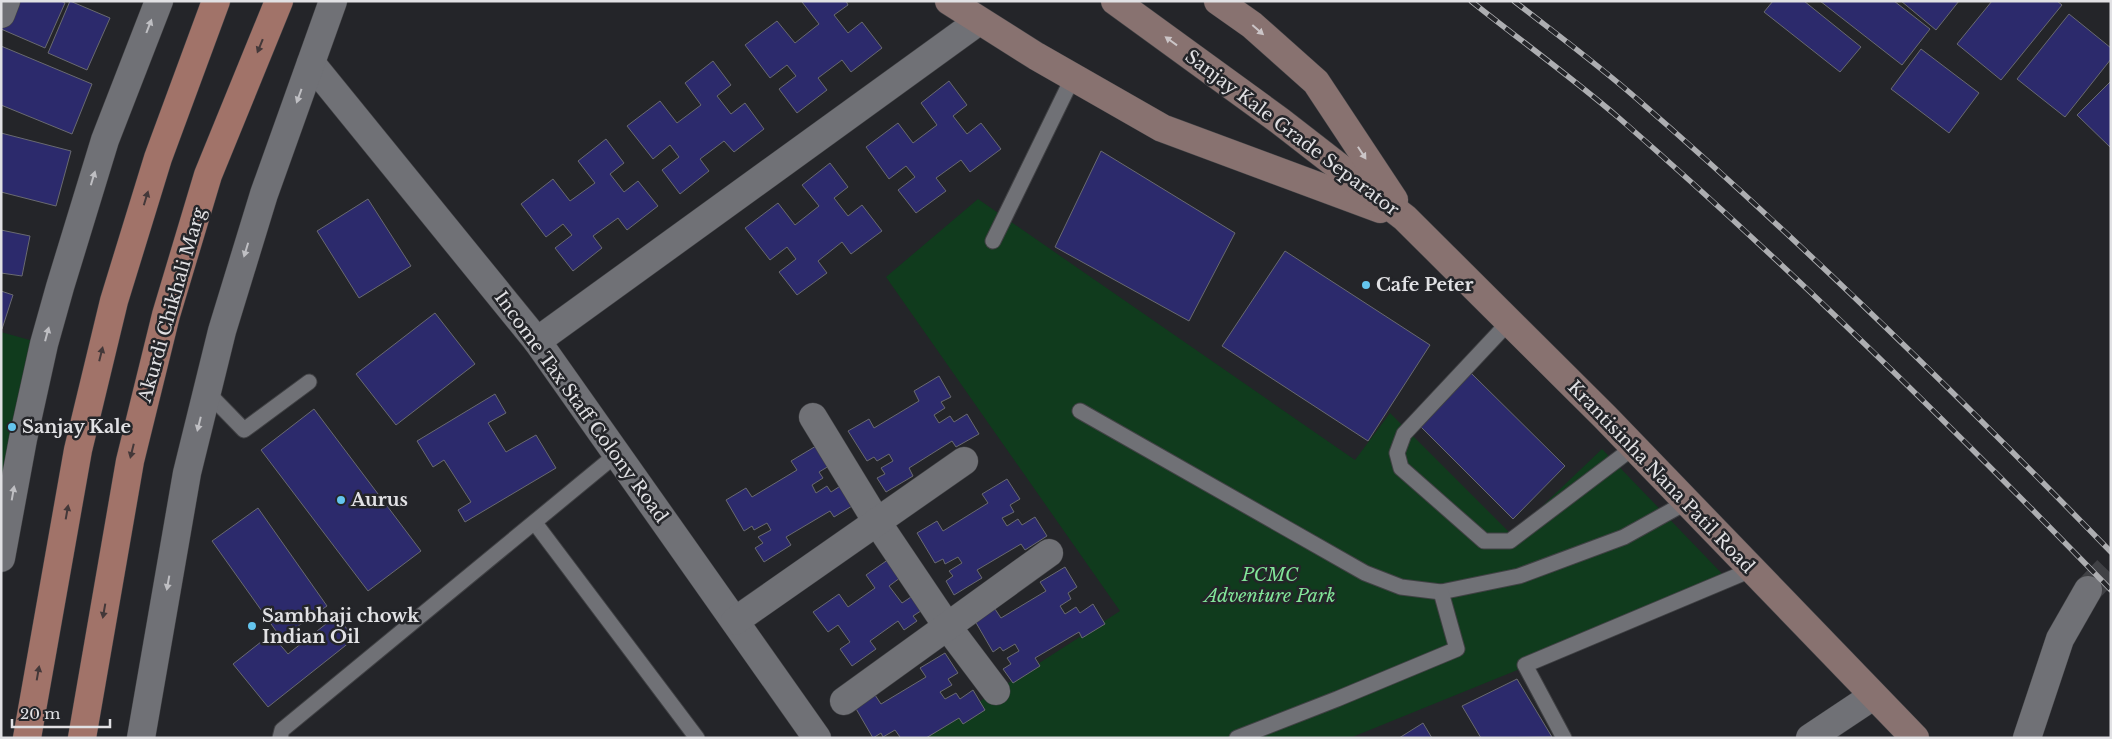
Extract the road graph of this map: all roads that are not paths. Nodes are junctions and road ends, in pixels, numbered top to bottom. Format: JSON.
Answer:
{"nodes":[{"id":1,"x":6,"y":1,"type":"edge"},
{"id":2,"x":159,"y":1,"type":"edge"},
{"id":3,"x":216,"y":1,"type":"edge"},
{"id":4,"x":278,"y":1,"type":"edge"},
{"id":5,"x":333,"y":1,"type":"edge"},
{"id":6,"x":948,"y":1,"type":"edge"},
{"id":7,"x":1116,"y":1,"type":"edge"},
{"id":8,"x":1218,"y":1,"type":"edge"},
{"id":9,"x":1,"y":14,"type":"edge"},
{"id":10,"x":979,"y":21,"type":"junction"},
{"id":11,"x":310,"y":63,"type":"junction"},
{"id":12,"x":1073,"y":77,"type":"junction"},
{"id":13,"x":1405,"y":218,"type":"junction"},
{"id":14,"x":993,"y":241,"type":"dead end"},
{"id":15,"x":1509,"y":322,"type":"junction"},
{"id":16,"x":537,"y":341,"type":"junction"},
{"id":17,"x":309,"y":382,"type":"dead end"},
{"id":18,"x":207,"y":392,"type":"junction"},
{"id":19,"x":1080,"y":410,"type":"dead end"},
{"id":20,"x":813,"y":417,"type":"dead end"},
{"id":21,"x":1634,"y":447,"type":"junction"},
{"id":22,"x":617,"y":454,"type":"junction"},
{"id":23,"x":964,"y":461,"type":"dead end"},
{"id":24,"x":1687,"y":502,"type":"junction"},
{"id":25,"x":535,"y":522,"type":"junction"},
{"id":26,"x":876,"y":522,"type":"junction"},
{"id":27,"x":1049,"y":553,"type":"dead end"},
{"id":28,"x":1,"y":558,"type":"edge"},
{"id":29,"x":1751,"y":570,"type":"junction"},
{"id":30,"x":2088,"y":590,"type":"tunnel mouth"},
{"id":31,"x":1442,"y":592,"type":"junction"},
{"id":32,"x":735,"y":621,"type":"junction"},
{"id":33,"x":947,"y":626,"type":"junction"},
{"id":34,"x":996,"y":691,"type":"dead end"},
{"id":35,"x":1874,"y":696,"type":"junction"},
{"id":36,"x":844,"y":700,"type":"dead end"},
{"id":37,"x":27,"y":738,"type":"edge"},
{"id":38,"x":82,"y":738,"type":"edge"},
{"id":39,"x":141,"y":738,"type":"edge"},
{"id":40,"x":280,"y":738,"type":"edge"},
{"id":41,"x":697,"y":738,"type":"edge"},
{"id":42,"x":817,"y":738,"type":"edge"},
{"id":43,"x":1237,"y":738,"type":"edge"},
{"id":44,"x":1564,"y":738,"type":"edge"},
{"id":45,"x":1810,"y":738,"type":"edge"},
{"id":46,"x":1914,"y":738,"type":"edge"},
{"id":47,"x":2028,"y":738,"type":"edge"}],
"edges":[{"from":1,"to":9,"type":"street"},
{"from":28,"to":2,"type":"street","one_way":true},
{"from":37,"to":3,"type":"main road","one_way":true},
{"from":4,"to":38,"type":"main road","name":"Akurdi Chikhali Marg","one_way":true},
{"from":5,"to":11,"type":"street"},
{"from":6,"to":10,"type":"main road"},
{"from":13,"to":7,"type":"main road","name":"Sanjay Kale Grade Separator","one_way":true},
{"from":8,"to":13,"type":"main road","name":"Sanjay Kale Grade Separator","one_way":true},
{"from":10,"to":12,"type":"main road"},
{"from":10,"to":16,"type":"street"},
{"from":11,"to":16,"type":"street","name":"Income Tax Staff Colony Road"},
{"from":11,"to":18,"type":"street","one_way":true},
{"from":12,"to":13,"type":"main road"},
{"from":12,"to":14,"type":"lane"},
{"from":13,"to":15,"type":"main road","name":"Krantisinha Nana Patil Road"},
{"from":15,"to":21,"type":"main road","name":"Krantisinha Nana Patil Road"},
{"from":15,"to":21,"type":"lane"},
{"from":16,"to":22,"type":"street","name":"Income Tax Staff Colony Road"},
{"from":17,"to":18,"type":"lane"},
{"from":18,"to":39,"type":"street","one_way":true},
{"from":19,"to":31,"type":"lane"},
{"from":20,"to":26,"type":"street"},
{"from":21,"to":24,"type":"main road","name":"Krantisinha Nana Patil Road"},
{"from":22,"to":25,"type":"lane"},
{"from":22,"to":32,"type":"street","name":"Income Tax Staff Colony Road"},
{"from":23,"to":26,"type":"street"},
{"from":24,"to":29,"type":"main road","name":"Krantisinha Nana Patil Road"},
{"from":24,"to":31,"type":"lane"},
{"from":25,"to":40,"type":"lane"},
{"from":25,"to":41,"type":"lane"},
{"from":26,"to":32,"type":"street"},
{"from":26,"to":33,"type":"street"},
{"from":27,"to":33,"type":"street"},
{"from":29,"to":35,"type":"main road","name":"Krantisinha Nana Patil Road"},
{"from":29,"to":44,"type":"lane"},
{"from":30,"to":47,"type":"street"},
{"from":31,"to":43,"type":"lane"},
{"from":32,"to":42,"type":"street","name":"Income Tax Staff Colony Road"},
{"from":33,"to":34,"type":"street"},
{"from":33,"to":36,"type":"street"},
{"from":35,"to":45,"type":"street"},
{"from":35,"to":46,"type":"main road","name":"Krantisinha Nana Patil Road"}]}
